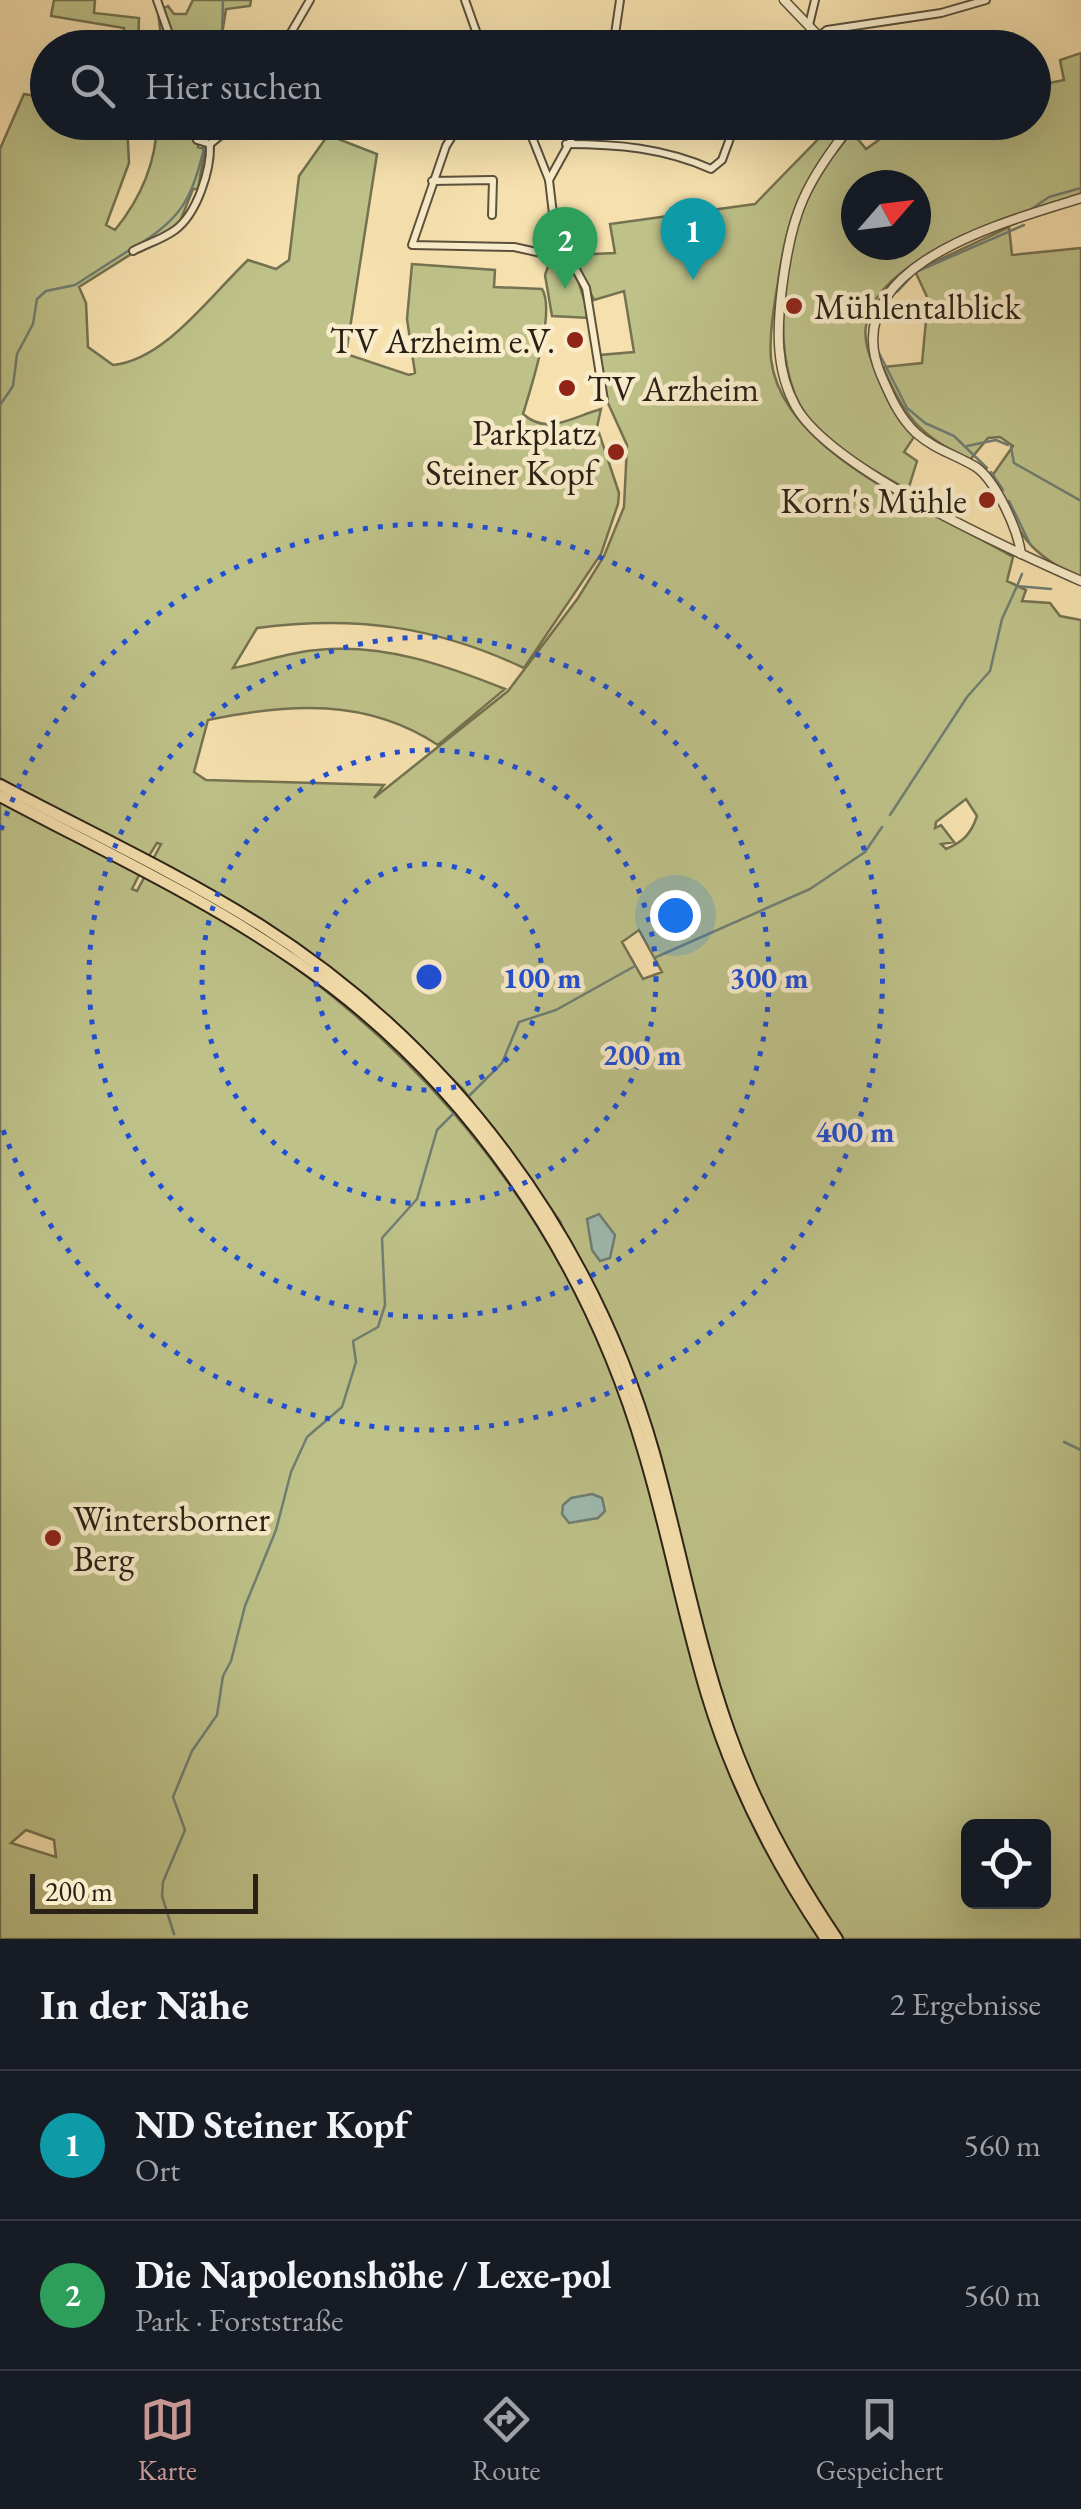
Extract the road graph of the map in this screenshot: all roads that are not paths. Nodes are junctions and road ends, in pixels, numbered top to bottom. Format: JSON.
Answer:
{"nodes":[{"id":1,"x":157,"y":0,"type":"edge"},
{"id":2,"x":310,"y":0,"type":"edge"},
{"id":3,"x":465,"y":0,"type":"edge"},
{"id":4,"x":620,"y":0,"type":"edge"},
{"id":5,"x":784,"y":0,"type":"edge"},
{"id":6,"x":986,"y":0,"type":"edge"},
{"id":7,"x":814,"y":3,"type":"edge"},
{"id":8,"x":795,"y":12,"type":"junction"},
{"id":9,"x":810,"y":25,"type":"junction"},
{"id":10,"x":168,"y":30,"type":"edge"},
{"id":11,"x":292,"y":30,"type":"edge"},
{"id":12,"x":476,"y":30,"type":"edge"},
{"id":13,"x":615,"y":30,"type":"edge"},
{"id":14,"x":814,"y":30,"type":"edge"},
{"id":15,"x":827,"y":30,"type":"edge"},
{"id":16,"x":197,"y":140,"type":"edge"},
{"id":17,"x":215,"y":140,"type":"edge"},
{"id":18,"x":452,"y":140,"type":"edge"},
{"id":19,"x":533,"y":140,"type":"edge"},
{"id":20,"x":569,"y":140,"type":"edge"},
{"id":21,"x":729,"y":140,"type":"edge"},
{"id":22,"x":839,"y":140,"type":"edge"},
{"id":23,"x":210,"y":144,"type":"junction"},
{"id":24,"x":566,"y":144,"type":"junction"},
{"id":25,"x":432,"y":180,"type":"junction"},
{"id":26,"x":549,"y":180,"type":"junction"},
{"id":27,"x":1081,"y":198,"type":"edge"},
{"id":28,"x":492,"y":215,"type":"dead end"},
{"id":29,"x":133,"y":251,"type":"dead end"},
{"id":30,"x":569,"y":260,"type":"junction"},
{"id":31,"x":604,"y":400,"type":"dead end"},
{"id":32,"x":1021,"y":554,"type":"junction"},
{"id":33,"x":1081,"y":581,"type":"edge"},
{"id":34,"x":3,"y":793,"type":"edge"},
{"id":35,"x":548,"y":1221,"type":"junction"},
{"id":36,"x":826,"y":1939,"type":"edge"},
{"id":37,"x":836,"y":1939,"type":"edge"}],
"edges":[{"from":1,"to":10,"type":"street"},
{"from":2,"to":11,"type":"street"},
{"from":3,"to":12,"type":"street"},
{"from":4,"to":13,"type":"street"},
{"from":5,"to":8,"type":"street"},
{"from":6,"to":15,"type":"street"},
{"from":7,"to":8,"type":"street"},
{"from":7,"to":9,"type":"street"},
{"from":8,"to":9,"type":"street"},
{"from":9,"to":14,"type":"street"},
{"from":16,"to":23,"type":"street"},
{"from":17,"to":23,"type":"street"},
{"from":18,"to":25,"type":"street"},
{"from":19,"to":26,"type":"street"},
{"from":20,"to":24,"type":"street"},
{"from":21,"to":24,"type":"street"},
{"from":22,"to":32,"type":"street"},
{"from":23,"to":29,"type":"street"},
{"from":24,"to":26,"type":"street"},
{"from":25,"to":28,"type":"street"},
{"from":25,"to":30,"type":"street"},
{"from":26,"to":30,"type":"street"},
{"from":27,"to":32,"type":"street"},
{"from":30,"to":31,"type":"street"},
{"from":32,"to":33,"type":"street"},
{"from":34,"to":35,"type":"highway"},
{"from":35,"to":36,"type":"highway"},
{"from":35,"to":37,"type":"highway"}]}
